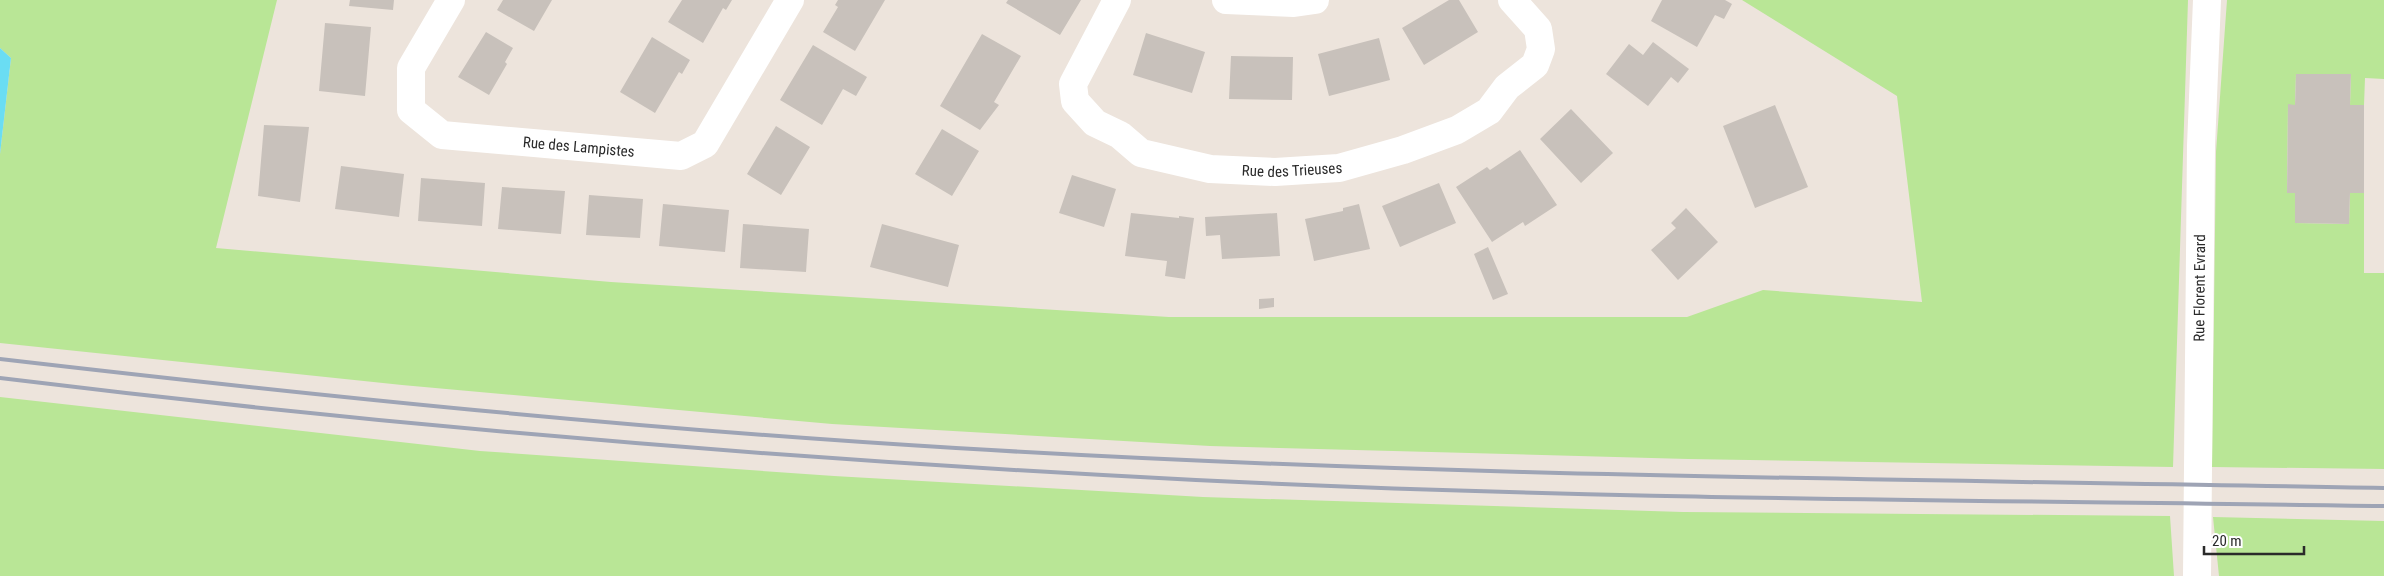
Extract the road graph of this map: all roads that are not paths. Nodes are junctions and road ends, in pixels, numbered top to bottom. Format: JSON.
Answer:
{"nodes":[{"id":1,"x":451,"y":0,"type":"edge"},
{"id":2,"x":790,"y":0,"type":"edge"},
{"id":3,"x":1117,"y":0,"type":"edge"},
{"id":4,"x":1226,"y":0,"type":"edge"},
{"id":5,"x":1315,"y":0,"type":"edge"},
{"id":6,"x":1512,"y":0,"type":"edge"},
{"id":7,"x":2207,"y":0,"type":"edge"},
{"id":8,"x":2197,"y":576,"type":"edge"}],
"edges":[{"from":1,"to":2,"type":"street","name":"Rue des Lampistes"},
{"from":3,"to":6,"type":"street","name":"Rue des Trieuses"},
{"from":4,"to":5,"type":"street"},
{"from":7,"to":8,"type":"street","name":"Rue Florent Evrard"}]}
